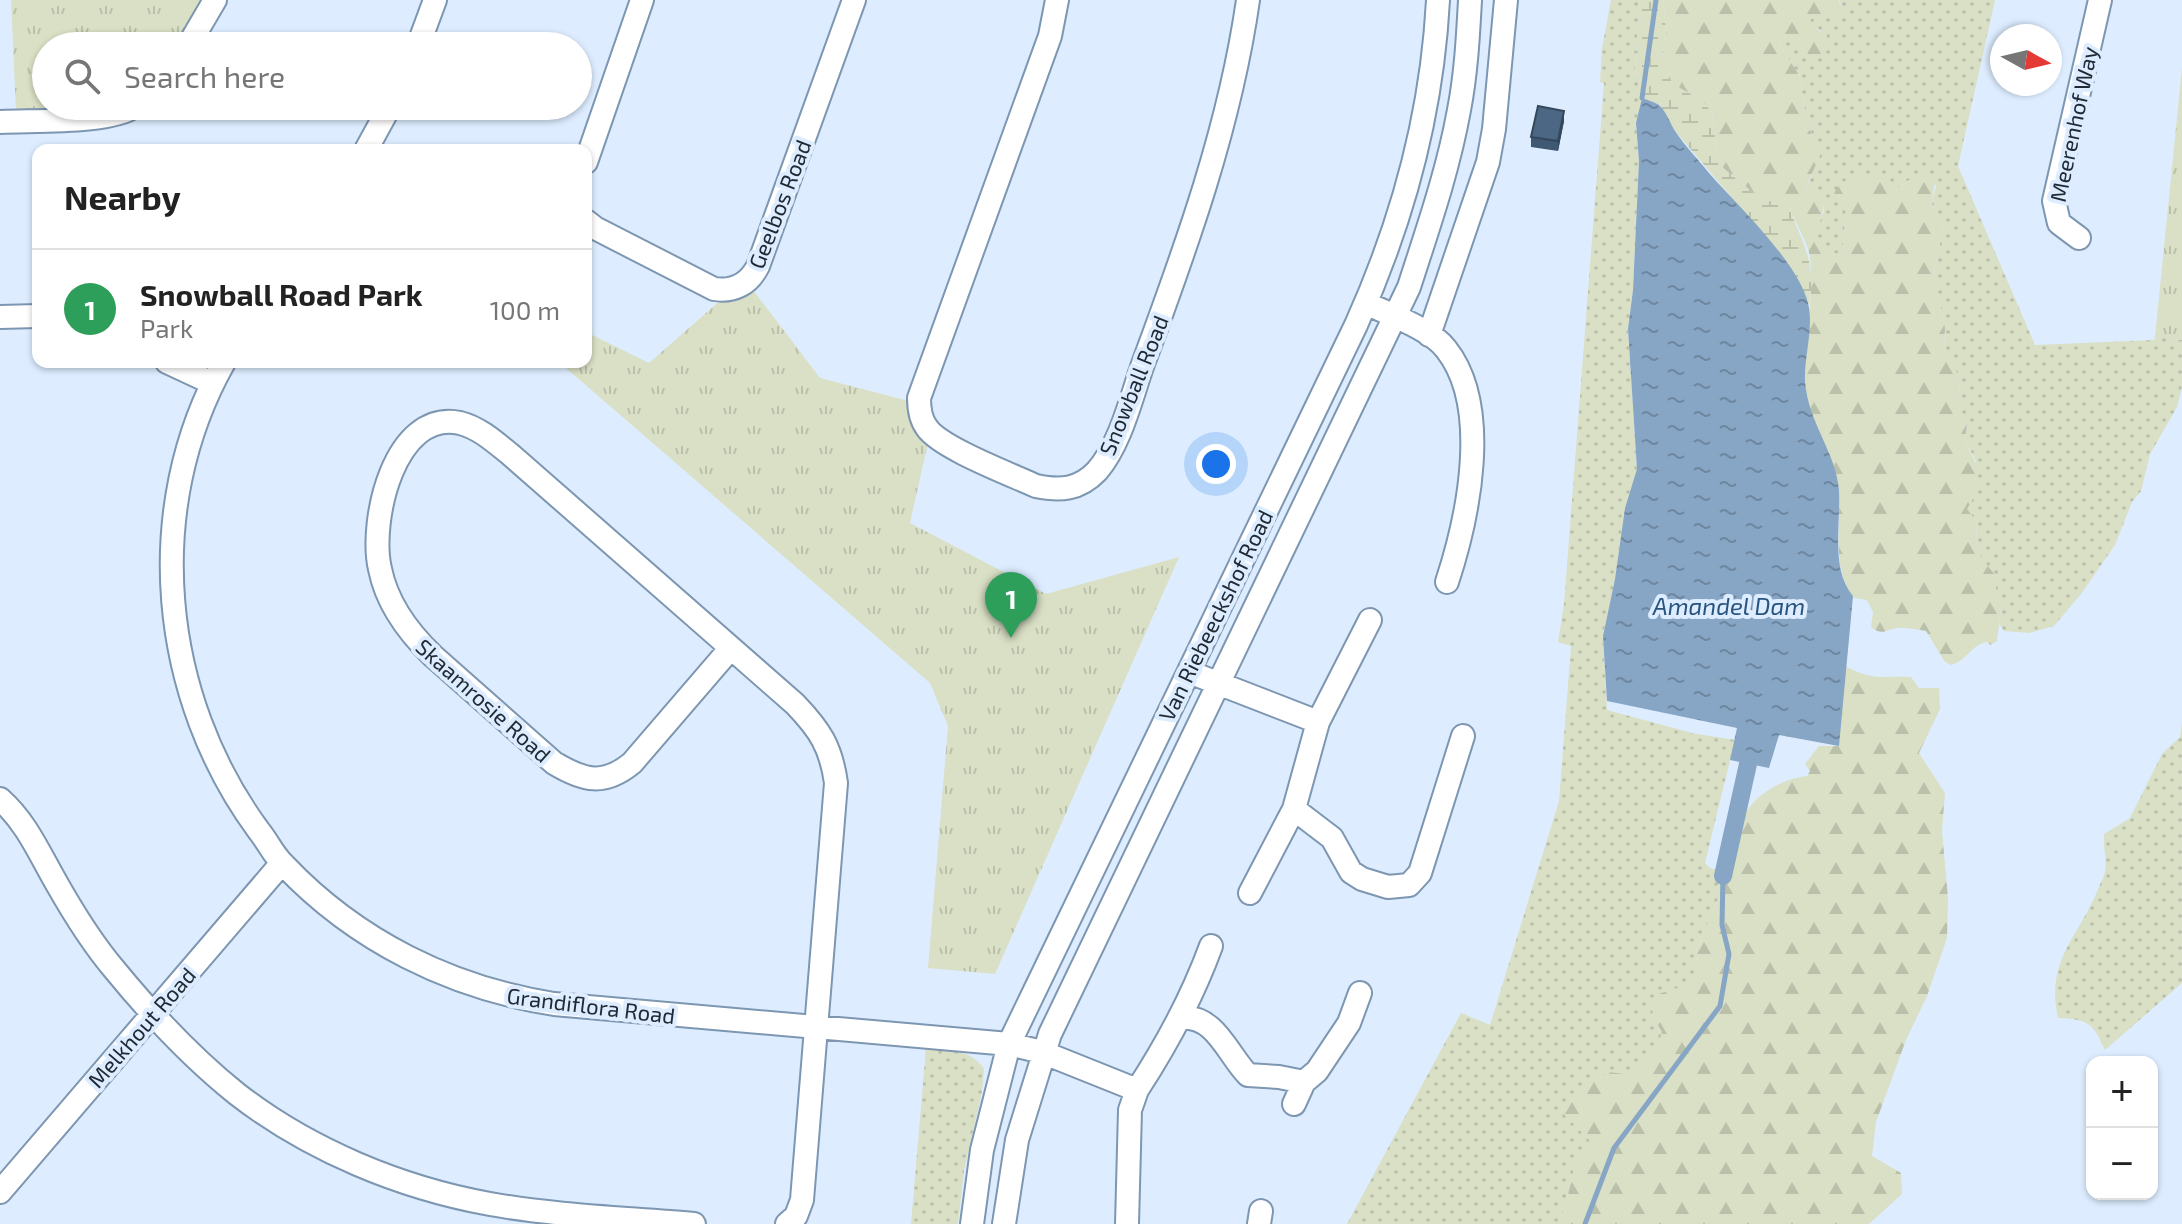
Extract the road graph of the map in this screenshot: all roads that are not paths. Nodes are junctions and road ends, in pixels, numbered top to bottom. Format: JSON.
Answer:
{"nodes":[{"id":1,"x":215,"y":0,"type":"edge"},
{"id":2,"x":435,"y":0,"type":"edge"},
{"id":3,"x":642,"y":0,"type":"edge"},
{"id":4,"x":854,"y":0,"type":"edge"},
{"id":5,"x":1057,"y":0,"type":"edge"},
{"id":6,"x":1248,"y":0,"type":"edge"},
{"id":7,"x":1438,"y":0,"type":"edge"},
{"id":8,"x":1470,"y":0,"type":"edge"},
{"id":9,"x":1506,"y":0,"type":"edge"},
{"id":10,"x":2100,"y":0,"type":"edge"},
{"id":11,"x":196,"y":32,"type":"edge"},
{"id":12,"x":423,"y":32,"type":"edge"},
{"id":13,"x":46,"y":120,"type":"edge"},
{"id":14,"x":382,"y":120,"type":"edge"},
{"id":15,"x":0,"y":122,"type":"edge"},
{"id":16,"x":369,"y":144,"type":"edge"},
{"id":17,"x":592,"y":145,"type":"edge"},
{"id":18,"x":592,"y":226,"type":"edge"},
{"id":19,"x":2079,"y":238,"type":"dead end"},
{"id":20,"x":1366,"y":303,"type":"junction"},
{"id":21,"x":32,"y":316,"type":"edge"},
{"id":22,"x":0,"y":317,"type":"edge"},
{"id":23,"x":1395,"y":318,"type":"junction"},
{"id":24,"x":1429,"y":335,"type":"junction"},
{"id":25,"x":180,"y":368,"type":"edge"},
{"id":26,"x":221,"y":368,"type":"edge"},
{"id":27,"x":212,"y":383,"type":"junction"},
{"id":28,"x":1447,"y":582,"type":"dead end"},
{"id":29,"x":1370,"y":620,"type":"dead end"},
{"id":30,"x":730,"y":649,"type":"junction"},
{"id":31,"x":1189,"y":672,"type":"junction"},
{"id":32,"x":1219,"y":685,"type":"junction"},
{"id":33,"x":1318,"y":722,"type":"junction"},
{"id":34,"x":1463,"y":736,"type":"dead end"},
{"id":35,"x":0,"y":799,"type":"edge"},
{"id":36,"x":1294,"y":809,"type":"junction"},
{"id":37,"x":282,"y":863,"type":"junction"},
{"id":38,"x":1250,"y":893,"type":"dead end"},
{"id":39,"x":1211,"y":946,"type":"dead end"},
{"id":40,"x":1360,"y":993,"type":"dead end"},
{"id":41,"x":153,"y":1013,"type":"junction"},
{"id":42,"x":1181,"y":1018,"type":"junction"},
{"id":43,"x":816,"y":1029,"type":"junction"},
{"id":44,"x":1009,"y":1044,"type":"junction"},
{"id":45,"x":1042,"y":1052,"type":"junction"},
{"id":46,"x":1304,"y":1082,"type":"junction"},
{"id":47,"x":1137,"y":1090,"type":"junction"},
{"id":48,"x":1294,"y":1104,"type":"dead end"},
{"id":49,"x":0,"y":1192,"type":"edge"},
{"id":50,"x":694,"y":1224,"type":"edge"},
{"id":51,"x":787,"y":1224,"type":"edge"},
{"id":52,"x":972,"y":1224,"type":"edge"},
{"id":53,"x":1004,"y":1224,"type":"edge"},
{"id":54,"x":1127,"y":1224,"type":"edge"}],
"edges":[{"from":1,"to":11,"type":"street"},
{"from":2,"to":12,"type":"street"},
{"from":3,"to":17,"type":"street"},
{"from":4,"to":18,"type":"street","name":"Geelbos Road"},
{"from":5,"to":6,"type":"street","name":"Snowball Road"},
{"from":7,"to":20,"type":"street","name":"Van Riebeeckshof Road"},
{"from":8,"to":23,"type":"street","name":"Van Riebeeckshof Road"},
{"from":9,"to":24,"type":"street"},
{"from":10,"to":19,"type":"street","name":"Meerenhof Way"},
{"from":13,"to":15,"type":"street"},
{"from":14,"to":16,"type":"street"},
{"from":20,"to":23,"type":"street"},
{"from":20,"to":31,"type":"street","name":"Van Riebeeckshof Road"},
{"from":21,"to":22,"type":"street"},
{"from":23,"to":24,"type":"street"},
{"from":23,"to":32,"type":"street","name":"Van Riebeeckshof Road"},
{"from":24,"to":28,"type":"street"},
{"from":25,"to":27,"type":"street"},
{"from":26,"to":27,"type":"street","name":"Grandiflora Road"},
{"from":27,"to":37,"type":"street","name":"Grandiflora Road"},
{"from":29,"to":33,"type":"street"},
{"from":30,"to":30,"type":"street","name":"Skaamrosie Road"},
{"from":30,"to":43,"type":"street","name":"Skaamrosie Road"},
{"from":31,"to":32,"type":"street"},
{"from":31,"to":44,"type":"street","name":"Van Riebeeckshof Road"},
{"from":32,"to":33,"type":"street"},
{"from":32,"to":45,"type":"street","name":"Van Riebeeckshof Road"},
{"from":33,"to":36,"type":"street"},
{"from":34,"to":36,"type":"street"},
{"from":35,"to":41,"type":"street"},
{"from":36,"to":38,"type":"street"},
{"from":37,"to":41,"type":"street","name":"Melkhout Road"},
{"from":37,"to":43,"type":"street","name":"Grandiflora Road"},
{"from":39,"to":42,"type":"street"},
{"from":40,"to":46,"type":"street"},
{"from":41,"to":49,"type":"street","name":"Melkhout Road"},
{"from":41,"to":50,"type":"street"},
{"from":42,"to":46,"type":"street"},
{"from":42,"to":47,"type":"street"},
{"from":43,"to":44,"type":"street","name":"Grandiflora Road"},
{"from":43,"to":51,"type":"street","name":"Skaamrosie Road"},
{"from":44,"to":45,"type":"street","name":"Grandiflora Road"},
{"from":44,"to":52,"type":"street","name":"Van Riebeeckshof Road"},
{"from":45,"to":47,"type":"street","name":"Grandiflora Road"},
{"from":45,"to":53,"type":"street","name":"Van Riebeeckshof Road"},
{"from":46,"to":48,"type":"street"},
{"from":47,"to":54,"type":"street"}]}
